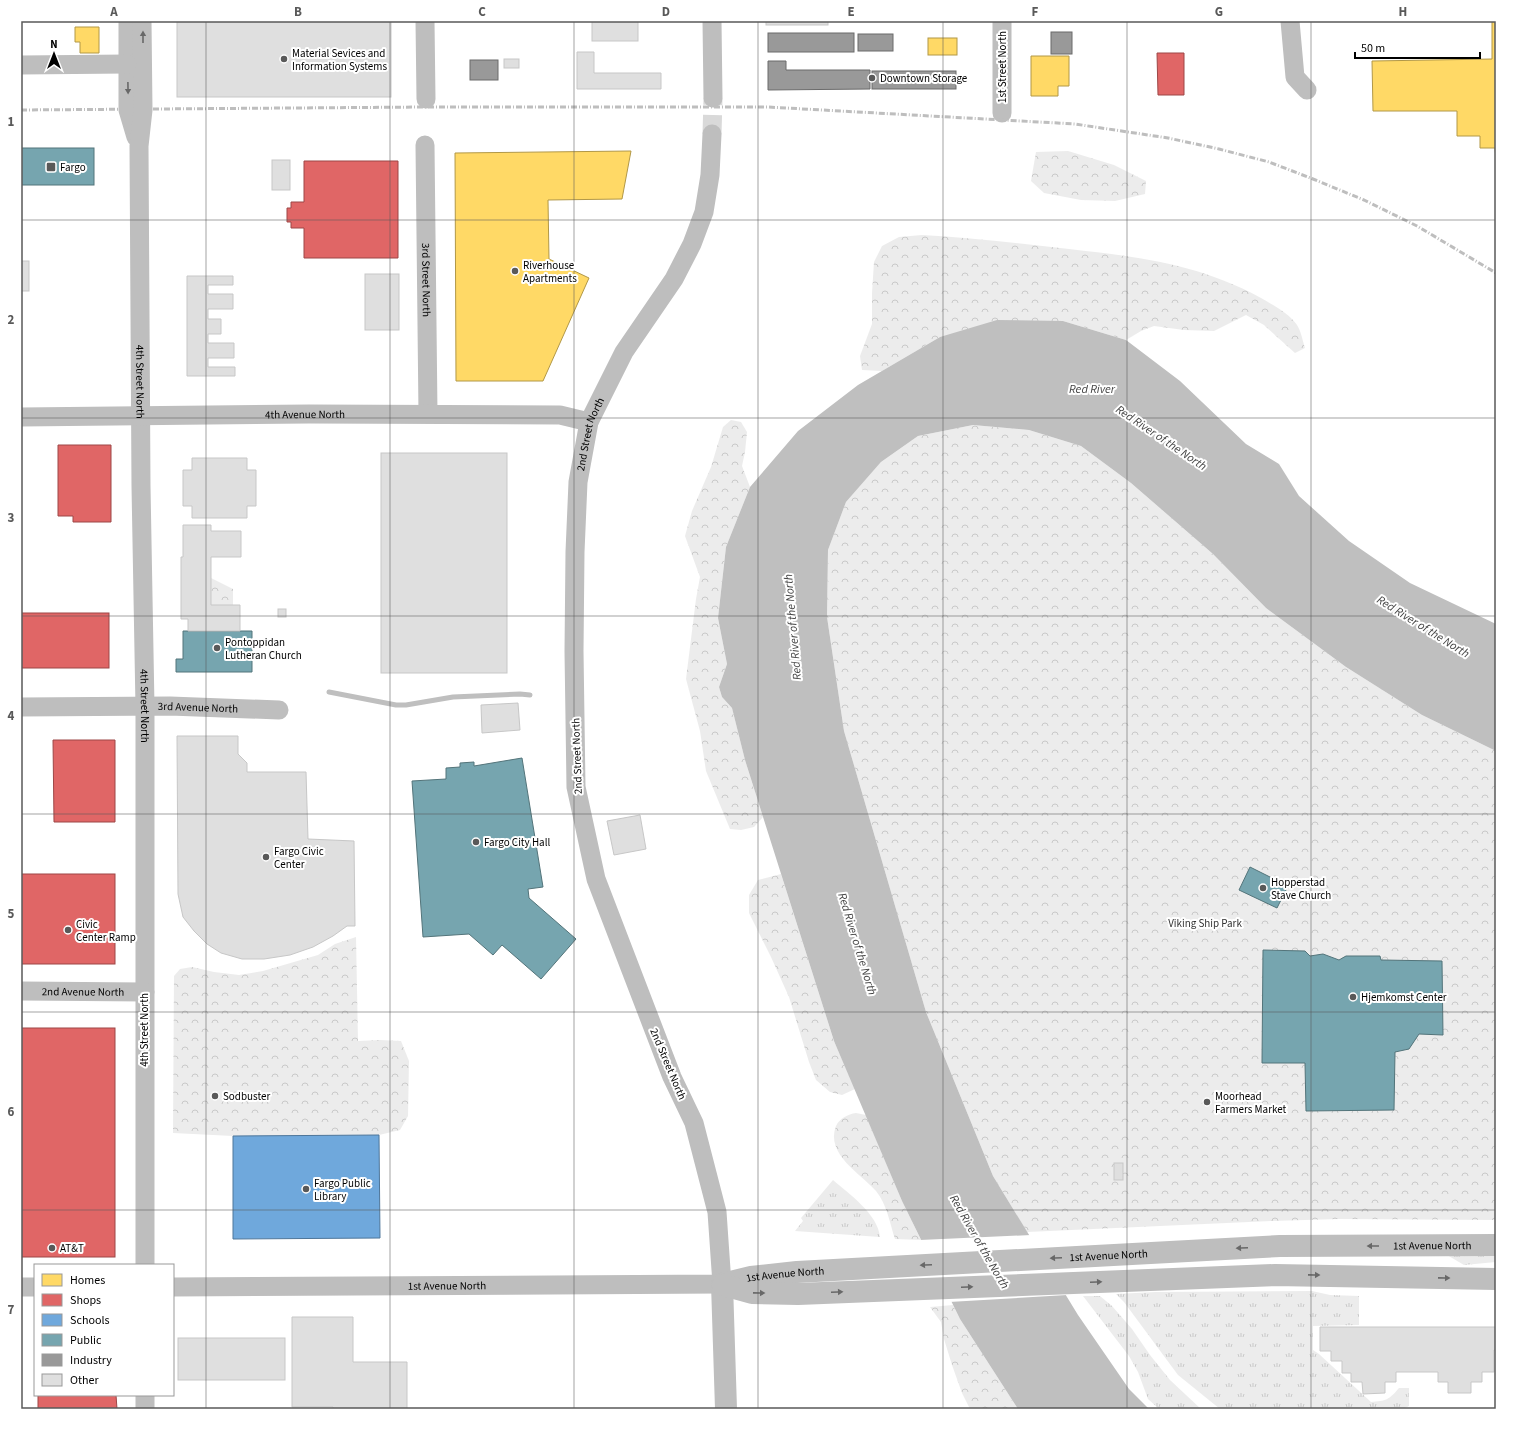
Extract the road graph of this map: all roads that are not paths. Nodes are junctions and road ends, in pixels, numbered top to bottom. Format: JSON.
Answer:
{"nodes":[{"id":1,"x":128,"y":21,"type":"edge"},
{"id":2,"x":142,"y":21,"type":"edge"},
{"id":3,"x":425,"y":21,"type":"edge"},
{"id":4,"x":712,"y":21,"type":"edge"},
{"id":5,"x":1002,"y":21,"type":"edge"},
{"id":6,"x":1290,"y":21,"type":"edge"},
{"id":7,"x":21,"y":64,"type":"edge"},
{"id":8,"x":127,"y":64,"type":"junction"},
{"id":9,"x":1307,"y":90,"type":"dead end"},
{"id":10,"x":713,"y":98,"type":"tunnel mouth"},
{"id":11,"x":426,"y":99,"type":"dead end"},
{"id":12,"x":1002,"y":113,"type":"dead end"},
{"id":13,"x":712,"y":134,"type":"tunnel mouth"},
{"id":14,"x":425,"y":145,"type":"dead end"},
{"id":15,"x":139,"y":146,"type":"junction"},
{"id":16,"x":428,"y":414,"type":"junction"},
{"id":17,"x":141,"y":415,"type":"junction"},
{"id":18,"x":21,"y":417,"type":"edge"},
{"id":19,"x":589,"y":422,"type":"junction"},
{"id":20,"x":21,"y":707,"type":"edge"},
{"id":21,"x":145,"y":707,"type":"junction"},
{"id":22,"x":279,"y":710,"type":"dead end"},
{"id":23,"x":21,"y":991,"type":"edge"},
{"id":24,"x":145,"y":992,"type":"junction"},
{"id":25,"x":1496,"y":1245,"type":"edge"},
{"id":26,"x":145,"y":1264,"type":"edge"},
{"id":27,"x":1496,"y":1279,"type":"edge"},
{"id":28,"x":722,"y":1284,"type":"junction"},
{"id":29,"x":34,"y":1287,"type":"edge"},
{"id":30,"x":174,"y":1287,"type":"edge"},
{"id":31,"x":21,"y":1288,"type":"edge"},
{"id":32,"x":145,"y":1396,"type":"edge"},
{"id":33,"x":145,"y":1409,"type":"edge"},
{"id":34,"x":726,"y":1409,"type":"edge"}],
"edges":[{"from":1,"to":8,"type":"street","name":"4th Street North"},
{"from":15,"to":2,"type":"street","name":"4th Street North","one_way":true},
{"from":3,"to":11,"type":"street"},
{"from":4,"to":10,"type":"street"},
{"from":5,"to":12,"type":"street","name":"1st Street North"},
{"from":6,"to":9,"type":"street"},
{"from":7,"to":8,"type":"street"},
{"from":8,"to":15,"type":"street","name":"4th Street North","one_way":true},
{"from":13,"to":19,"type":"street","name":"2nd Street North"},
{"from":14,"to":16,"type":"street","name":"3rd Street North"},
{"from":15,"to":17,"type":"street","name":"4th Street North"},
{"from":16,"to":17,"type":"street","name":"4th Avenue North"},
{"from":16,"to":19,"type":"street","name":"4th Avenue North"},
{"from":17,"to":18,"type":"street","name":"4th Avenue North"},
{"from":17,"to":21,"type":"street","name":"4th Street North"},
{"from":19,"to":28,"type":"street","name":"2nd Street North"},
{"from":20,"to":21,"type":"street","name":"3rd Avenue North"},
{"from":21,"to":22,"type":"street","name":"3rd Avenue North"},
{"from":21,"to":24,"type":"street","name":"4th Street North"},
{"from":23,"to":24,"type":"street","name":"2nd Avenue North"},
{"from":24,"to":26,"type":"street","name":"4th Street North"},
{"from":25,"to":28,"type":"main road","name":"1st Avenue North","one_way":true},
{"from":28,"to":27,"type":"main road","name":"1st Avenue North","one_way":true},
{"from":28,"to":30,"type":"street","name":"1st Avenue North"},
{"from":28,"to":34,"type":"main road","name":"2nd Street North"},
{"from":29,"to":31,"type":"street"},
{"from":32,"to":33,"type":"street"}]}
